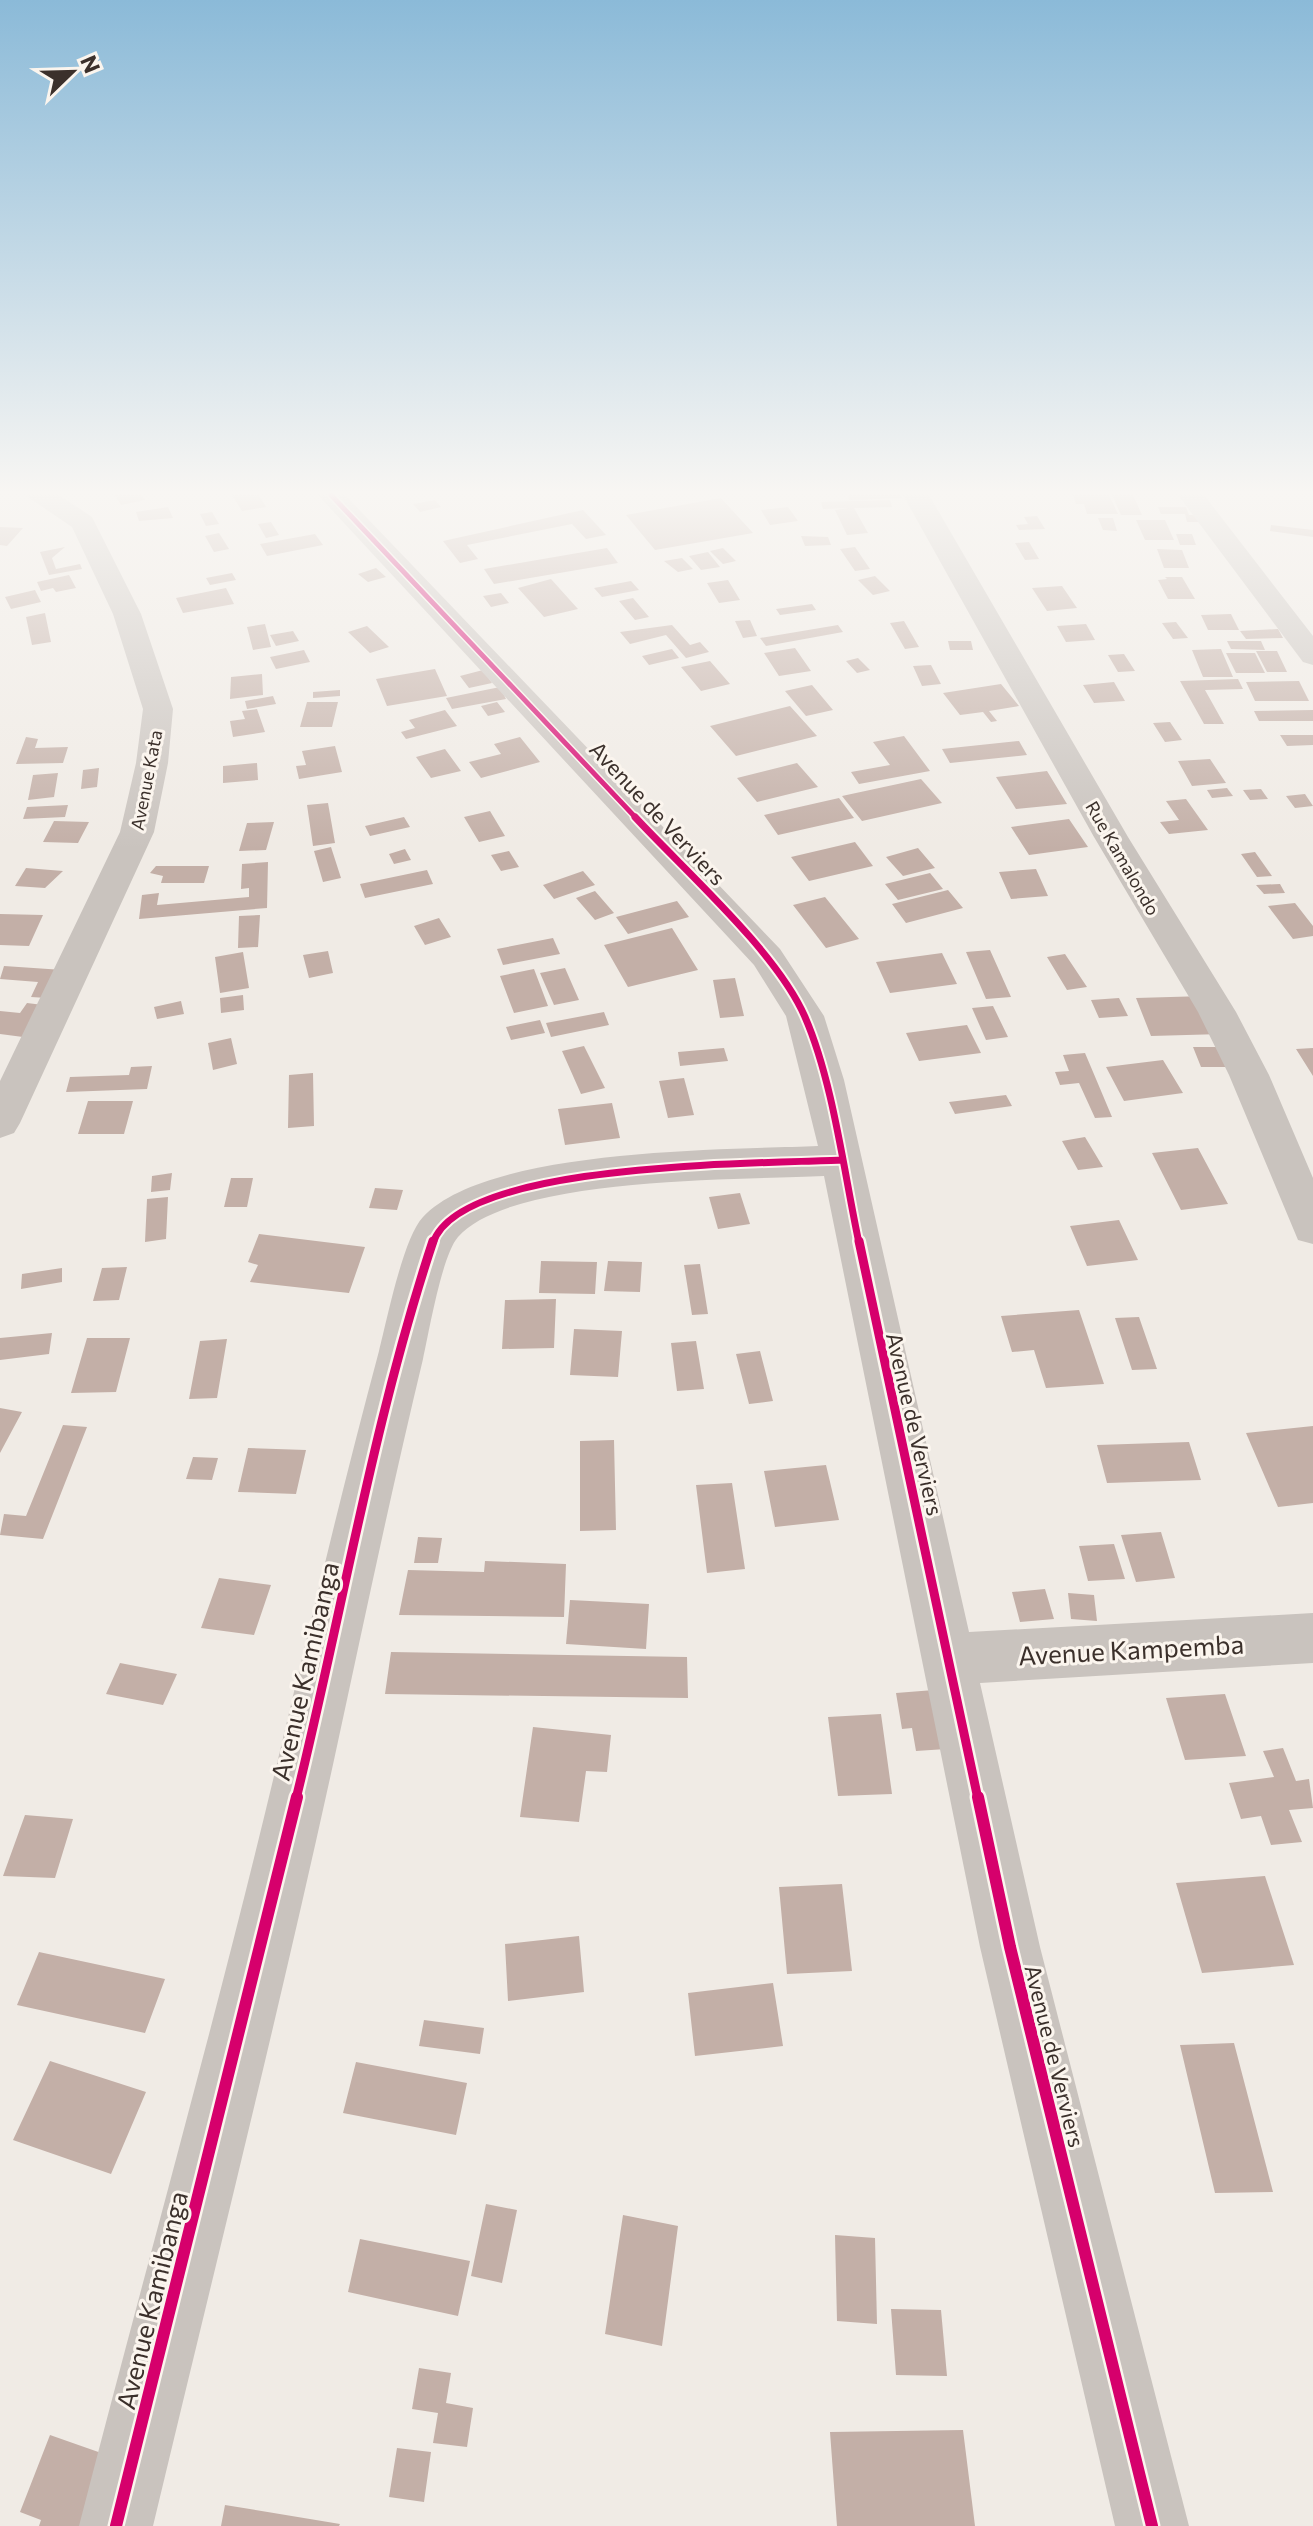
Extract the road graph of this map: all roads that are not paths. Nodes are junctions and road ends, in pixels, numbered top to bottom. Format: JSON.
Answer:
{"nodes":[{"id":1,"x":126,"y":613,"type":"edge"},
{"id":2,"x":442,"y":613,"type":"edge"},
{"id":3,"x":983,"y":613,"type":"edge"},
{"id":4,"x":1280,"y":613,"type":"edge"},
{"id":5,"x":1313,"y":656,"type":"edge"},
{"id":6,"x":0,"y":1123,"type":"edge"},
{"id":7,"x":841,"y":1160,"type":"junction"},
{"id":8,"x":1313,"y":1228,"type":"edge"},
{"id":9,"x":1313,"y":1638,"type":"edge"},
{"id":10,"x":949,"y":1659,"type":"junction"},
{"id":11,"x":116,"y":2526,"type":"edge"},
{"id":12,"x":1152,"y":2526,"type":"edge"}],
"edges":[{"from":1,"to":6,"type":"street","name":"Avenue Kata"},
{"from":2,"to":7,"type":"street","name":"Avenue de Verviers"},
{"from":3,"to":8,"type":"street","name":"Rue Kamalondo"},
{"from":4,"to":5,"type":"street"},
{"from":7,"to":10,"type":"street","name":"Avenue de Verviers"},
{"from":7,"to":11,"type":"street","name":"Avenue Kamibanga"},
{"from":9,"to":10,"type":"street","name":"Avenue Kampemba"},
{"from":10,"to":12,"type":"street","name":"Avenue de Verviers"}]}
